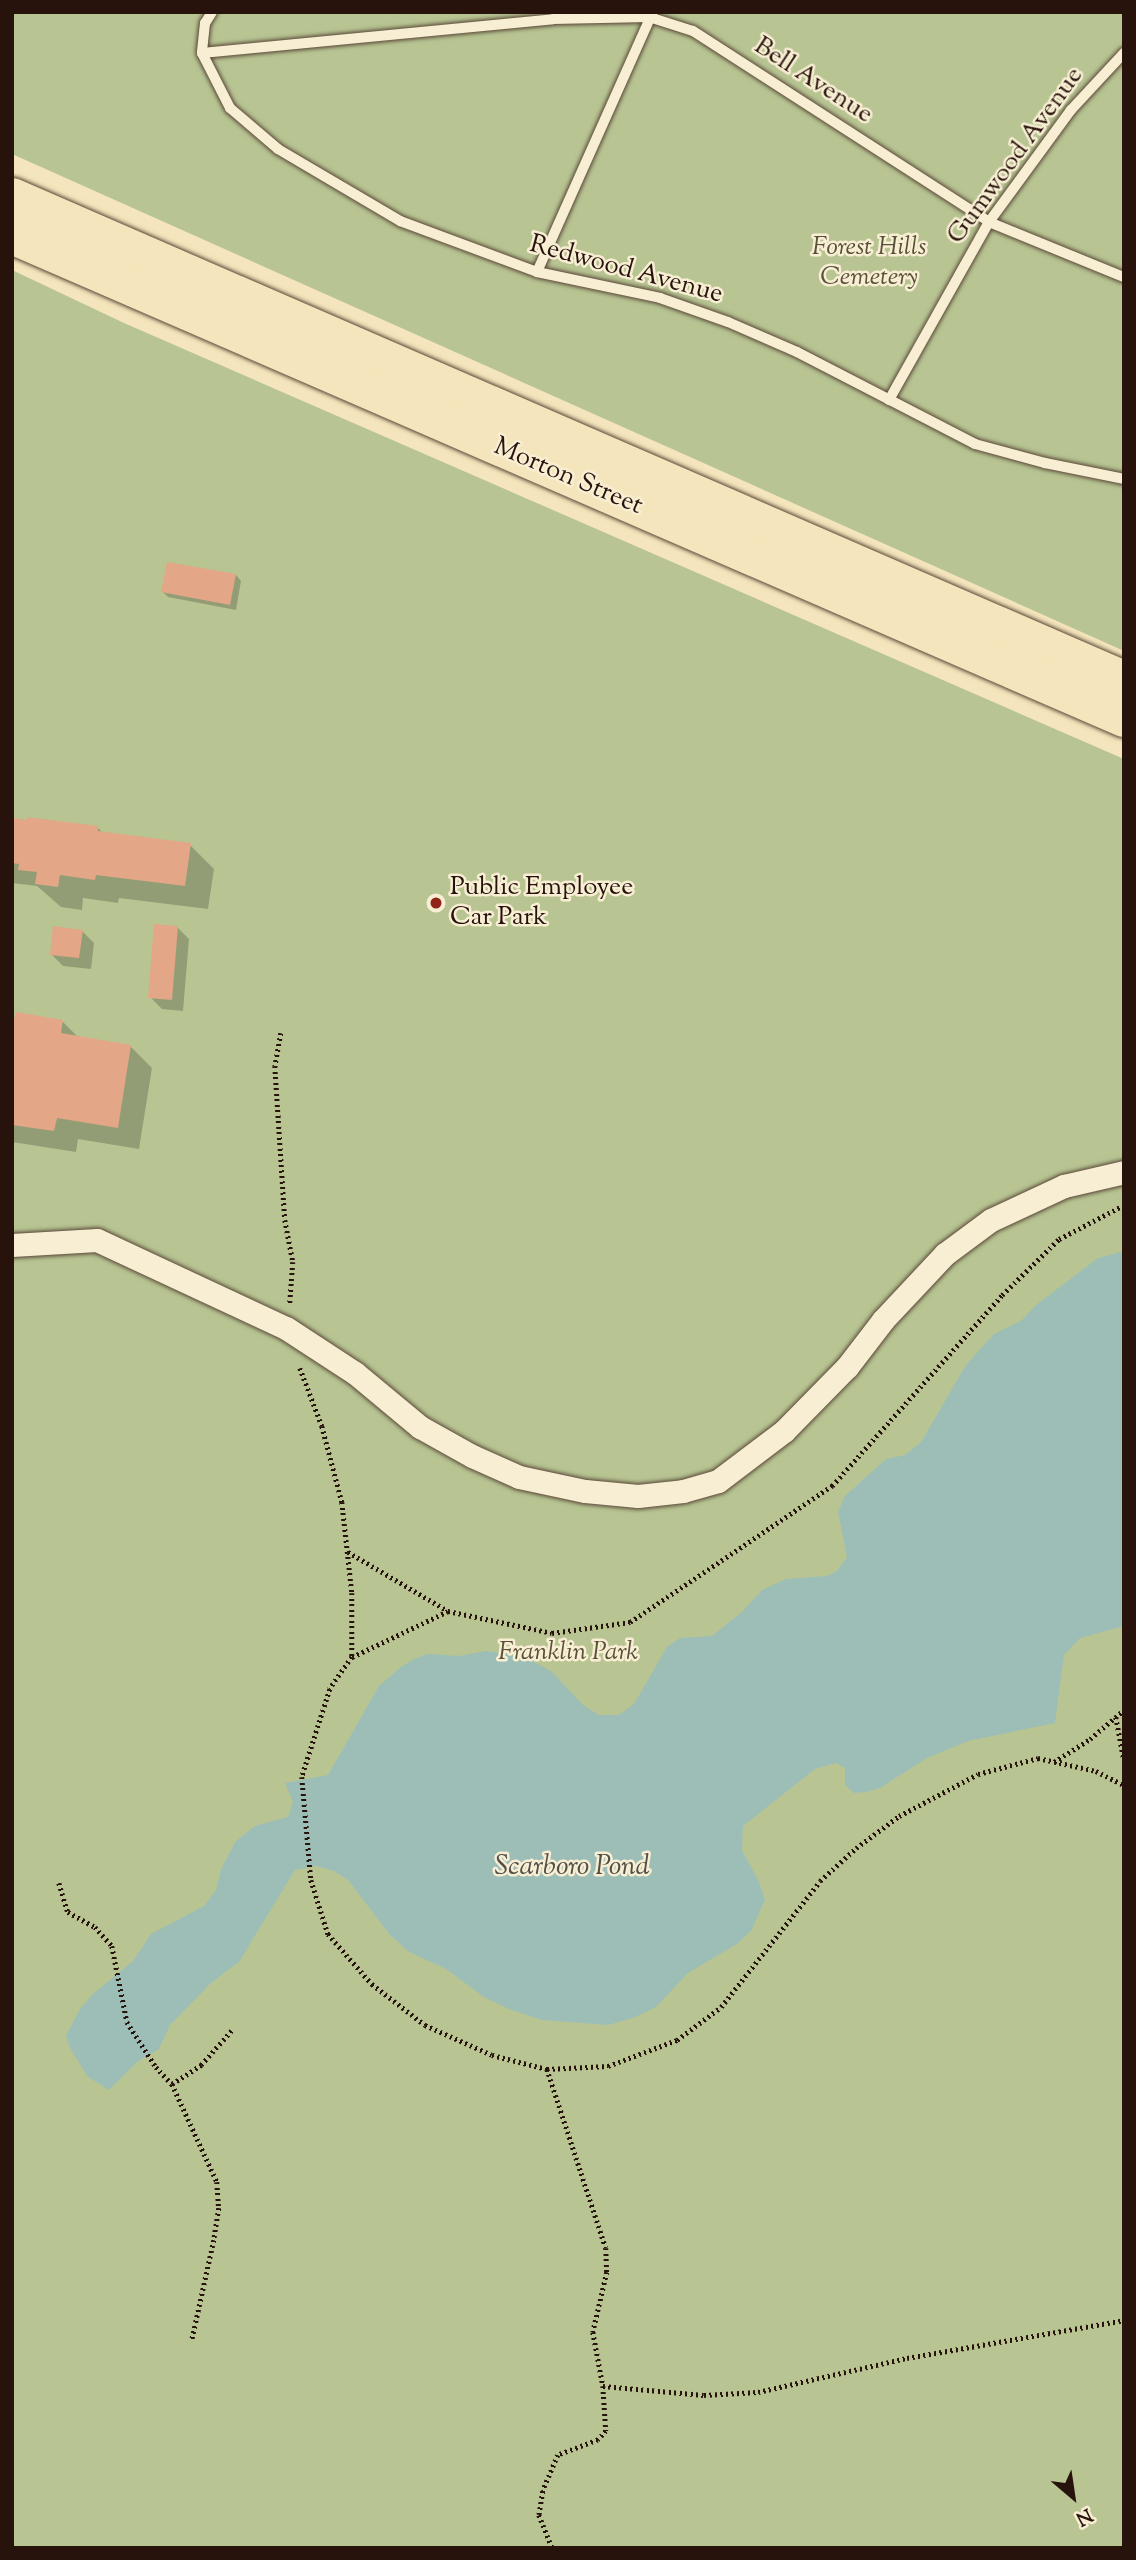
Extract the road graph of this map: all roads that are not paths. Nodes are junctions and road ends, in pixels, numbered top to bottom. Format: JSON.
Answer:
{"nodes":[{"id":1,"x":212,"y":12,"type":"edge"},
{"id":2,"x":651,"y":14,"type":"edge"},
{"id":3,"x":550,"y":15,"type":"edge"},
{"id":4,"x":202,"y":53,"type":"junction"},
{"id":5,"x":1124,"y":53,"type":"edge"},
{"id":6,"x":12,"y":197,"type":"edge"},
{"id":7,"x":989,"y":222,"type":"junction"},
{"id":8,"x":12,"y":234,"type":"edge"},
{"id":9,"x":537,"y":272,"type":"junction"},
{"id":10,"x":1124,"y":277,"type":"edge"},
{"id":11,"x":889,"y":400,"type":"junction"},
{"id":12,"x":1124,"y":479,"type":"edge"},
{"id":13,"x":1124,"y":680,"type":"edge"},
{"id":14,"x":1124,"y":718,"type":"edge"},
{"id":15,"x":1124,"y":1172,"type":"edge"},
{"id":16,"x":12,"y":1245,"type":"edge"}],
"edges":[{"from":1,"to":4,"type":"lane"},
{"from":2,"to":3,"type":"lane","name":"Bell Avenue"},
{"from":2,"to":7,"type":"lane","name":"Bell Avenue"},
{"from":2,"to":9,"type":"lane"},
{"from":3,"to":4,"type":"lane","name":"Bell Avenue"},
{"from":4,"to":9,"type":"lane","name":"Redwood Avenue"},
{"from":5,"to":7,"type":"lane","name":"Gumwood Avenue"},
{"from":6,"to":13,"type":"highway","name":"Morton Street"},
{"from":7,"to":10,"type":"lane","name":"Bell Avenue"},
{"from":7,"to":11,"type":"lane","name":"Gumwood Avenue"},
{"from":8,"to":14,"type":"highway","name":"Morton Street"},
{"from":9,"to":11,"type":"lane","name":"Redwood Avenue"},
{"from":11,"to":12,"type":"lane","name":"Redwood Avenue"},
{"from":15,"to":16,"type":"street"}]}
